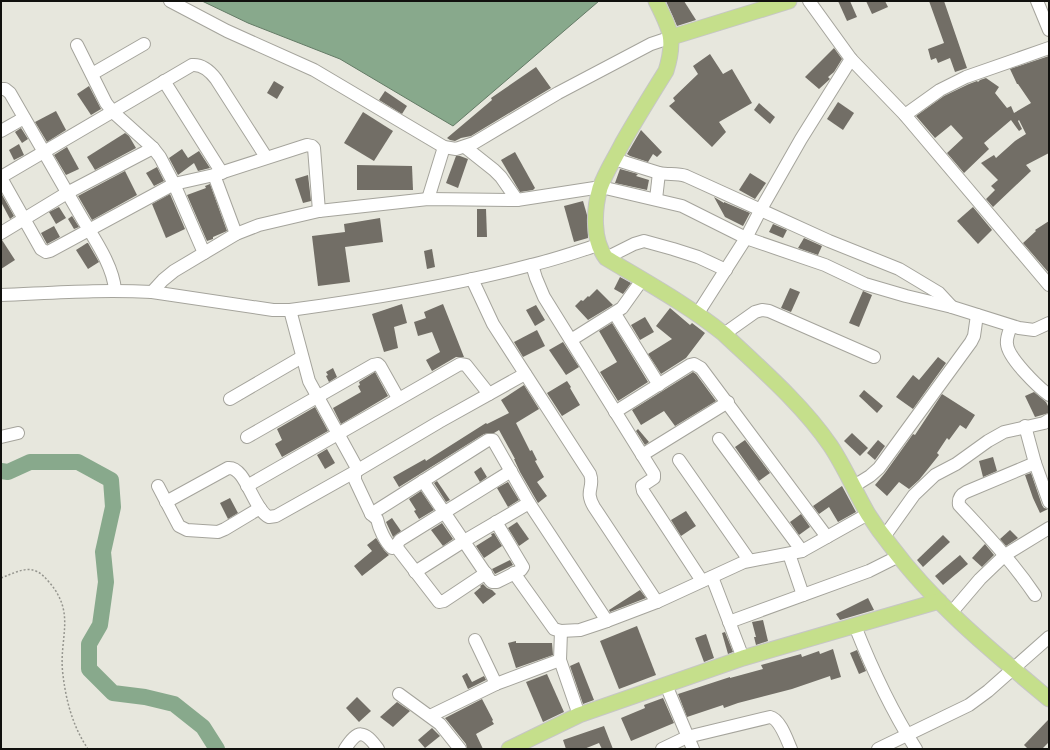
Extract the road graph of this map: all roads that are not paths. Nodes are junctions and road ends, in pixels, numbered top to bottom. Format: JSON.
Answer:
{"nodes":[{"id":1,"x":170,"y":1,"type":"edge"},
{"id":2,"x":656,"y":1,"type":"edge"},
{"id":3,"x":789,"y":1,"type":"edge"},
{"id":4,"x":809,"y":1,"type":"edge"},
{"id":5,"x":1038,"y":1,"type":"edge"},
{"id":6,"x":1049,"y":30,"type":"edge"},
{"id":7,"x":672,"y":37,"type":"junction"},
{"id":8,"x":144,"y":44,"type":"dead end"},
{"id":9,"x":77,"y":45,"type":"dead end"},
{"id":10,"x":1049,"y":48,"type":"edge"},
{"id":11,"x":851,"y":58,"type":"junction"},
{"id":12,"x":92,"y":74,"type":"junction"},
{"id":13,"x":164,"y":81,"type":"junction"},
{"id":14,"x":1,"y":89,"type":"edge"},
{"id":15,"x":113,"y":112,"type":"junction"},
{"id":16,"x":905,"y":116,"type":"junction"},
{"id":17,"x":24,"y":118,"type":"junction"},
{"id":18,"x":1,"y":131,"type":"edge"},
{"id":19,"x":444,"y":147,"type":"junction"},
{"id":20,"x":465,"y":147,"type":"junction"},
{"id":21,"x":153,"y":148,"type":"junction"},
{"id":22,"x":44,"y":153,"type":"junction"},
{"id":23,"x":266,"y":157,"type":"junction"},
{"id":24,"x":614,"y":159,"type":"junction"},
{"id":25,"x":659,"y":173,"type":"junction"},
{"id":26,"x":218,"y":174,"type":"junction"},
{"id":27,"x":1,"y":178,"type":"edge"},
{"id":28,"x":174,"y":184,"type":"junction"},
{"id":29,"x":600,"y":187,"type":"junction"},
{"id":30,"x":67,"y":193,"type":"junction"},
{"id":31,"x":428,"y":199,"type":"junction"},
{"id":32,"x":656,"y":199,"type":"junction"},
{"id":33,"x":517,"y":200,"type":"junction"},
{"id":34,"x":761,"y":209,"type":"junction"},
{"id":35,"x":319,"y":211,"type":"junction"},
{"id":36,"x":24,"y":219,"type":"junction"},
{"id":37,"x":88,"y":230,"type":"junction"},
{"id":38,"x":1,"y":233,"type":"edge"},
{"id":39,"x":236,"y":234,"type":"junction"},
{"id":40,"x":746,"y":238,"type":"junction"},
{"id":41,"x":598,"y":245,"type":"junction"},
{"id":42,"x":204,"y":253,"type":"junction"},
{"id":43,"x":606,"y":258,"type":"junction"},
{"id":44,"x":532,"y":265,"type":"junction"},
{"id":45,"x":726,"y":270,"type":"junction"},
{"id":46,"x":472,"y":279,"type":"junction"},
{"id":47,"x":642,"y":280,"type":"junction"},
{"id":48,"x":1049,"y":285,"type":"edge"},
{"id":49,"x":115,"y":290,"type":"junction"},
{"id":50,"x":152,"y":292,"type":"junction"},
{"id":51,"x":1,"y":294,"type":"edge"},
{"id":52,"x":952,"y":307,"type":"junction"},
{"id":53,"x":290,"y":310,"type":"junction"},
{"id":54,"x":698,"y":313,"type":"junction"},
{"id":55,"x":615,"y":314,"type":"junction"},
{"id":56,"x":977,"y":315,"type":"junction"},
{"id":57,"x":1049,"y":323,"type":"edge"},
{"id":58,"x":1011,"y":326,"type":"junction"},
{"id":59,"x":724,"y":334,"type":"junction"},
{"id":60,"x":571,"y":340,"type":"junction"},
{"id":61,"x":302,"y":357,"type":"junction"},
{"id":62,"x":874,"y":357,"type":"dead end"},
{"id":63,"x":526,"y":374,"type":"junction"},
{"id":64,"x":659,"y":385,"type":"junction"},
{"id":65,"x":489,"y":394,"type":"junction"},
{"id":66,"x":1049,"y":395,"type":"edge"},
{"id":67,"x":316,"y":396,"type":"junction"},
{"id":68,"x":398,"y":398,"type":"junction"},
{"id":69,"x":230,"y":399,"type":"dead end"},
{"id":70,"x":728,"y":402,"type":"junction"},
{"id":71,"x":614,"y":412,"type":"junction"},
{"id":72,"x":1049,"y":420,"type":"edge"},
{"id":73,"x":1025,"y":426,"type":"junction"},
{"id":74,"x":18,"y":433,"type":"dead end"},
{"id":75,"x":338,"y":433,"type":"junction"},
{"id":76,"x":1,"y":437,"type":"edge"},
{"id":77,"x":247,"y":437,"type":"dead end"},
{"id":78,"x":720,"y":439,"type":"dead end"},
{"id":79,"x":642,"y":455,"type":"junction"},
{"id":80,"x":679,"y":460,"type":"dead end"},
{"id":81,"x":1035,"y":463,"type":"junction"},
{"id":82,"x":358,"y":470,"type":"junction"},
{"id":83,"x":511,"y":471,"type":"junction"},
{"id":84,"x":423,"y":481,"type":"junction"},
{"id":85,"x":158,"y":486,"type":"dead end"},
{"id":86,"x":247,"y":486,"type":"junction"},
{"id":87,"x":854,"y":486,"type":"junction"},
{"id":88,"x":166,"y":502,"type":"junction"},
{"id":89,"x":1049,"y":502,"type":"edge"},
{"id":90,"x":529,"y":503,"type":"junction"},
{"id":91,"x":260,"y":508,"type":"junction"},
{"id":92,"x":444,"y":513,"type":"junction"},
{"id":93,"x":371,"y":514,"type":"junction"},
{"id":94,"x":868,"y":514,"type":"junction"},
{"id":95,"x":496,"y":522,"type":"junction"},
{"id":96,"x":1049,"y":528,"type":"edge"},
{"id":97,"x":827,"y":537,"type":"junction"},
{"id":98,"x":884,"y":537,"type":"junction"},
{"id":99,"x":464,"y":541,"type":"junction"},
{"id":100,"x":392,"y":548,"type":"dead end"},
{"id":101,"x":802,"y":551,"type":"junction"},
{"id":102,"x":789,"y":554,"type":"junction"},
{"id":103,"x":1005,"y":555,"type":"junction"},
{"id":104,"x":899,"y":556,"type":"junction"},
{"id":105,"x":749,"y":560,"type":"junction"},
{"id":106,"x":415,"y":572,"type":"junction"},
{"id":107,"x":486,"y":573,"type":"junction"},
{"id":108,"x":514,"y":573,"type":"junction"},
{"id":109,"x":707,"y":579,"type":"junction"},
{"id":110,"x":804,"y":595,"type":"junction"},
{"id":111,"x":1035,"y":595,"type":"dead end"},
{"id":112,"x":939,"y":601,"type":"junction"},
{"id":113,"x":657,"y":602,"type":"junction"},
{"id":114,"x":951,"y":613,"type":"junction"},
{"id":115,"x":607,"y":621,"type":"junction"},
{"id":116,"x":729,"y":622,"type":"junction"},
{"id":117,"x":855,"y":626,"type":"junction"},
{"id":118,"x":1049,"y":637,"type":"edge"},
{"id":119,"x":560,"y":638,"type":"junction"},
{"id":120,"x":475,"y":640,"type":"dead end"},
{"id":121,"x":743,"y":658,"type":"junction"},
{"id":122,"x":560,"y":660,"type":"junction"},
{"id":123,"x":1012,"y":668,"type":"junction"},
{"id":124,"x":496,"y":684,"type":"junction"},
{"id":125,"x":666,"y":685,"type":"junction"},
{"id":126,"x":399,"y":694,"type":"dead end"},
{"id":127,"x":1049,"y":699,"type":"edge"},
{"id":128,"x":579,"y":715,"type":"junction"},
{"id":129,"x":430,"y":716,"type":"junction"},
{"id":130,"x":907,"y":736,"type":"junction"},
{"id":131,"x":688,"y":737,"type":"junction"},
{"id":132,"x":344,"y":749,"type":"edge"},
{"id":133,"x":378,"y":749,"type":"edge"},
{"id":134,"x":460,"y":749,"type":"edge"},
{"id":135,"x":509,"y":749,"type":"edge"},
{"id":136,"x":662,"y":749,"type":"edge"},
{"id":137,"x":693,"y":749,"type":"edge"},
{"id":138,"x":791,"y":749,"type":"edge"},
{"id":139,"x":878,"y":749,"type":"edge"},
{"id":140,"x":916,"y":749,"type":"edge"}],
"edges":[{"from":1,"to":19,"type":"street"},
{"from":2,"to":7,"type":"main road"},
{"from":3,"to":7,"type":"main road"},
{"from":4,"to":11,"type":"street"},
{"from":5,"to":6,"type":"street"},
{"from":7,"to":20,"type":"street"},
{"from":7,"to":24,"type":"main road"},
{"from":8,"to":12,"type":"street"},
{"from":9,"to":12,"type":"street"},
{"from":10,"to":16,"type":"street"},
{"from":11,"to":16,"type":"street"},
{"from":11,"to":34,"type":"street"},
{"from":12,"to":15,"type":"street"},
{"from":13,"to":15,"type":"street"},
{"from":13,"to":23,"type":"street"},
{"from":13,"to":26,"type":"street"},
{"from":14,"to":17,"type":"street"},
{"from":15,"to":21,"type":"street"},
{"from":15,"to":22,"type":"street"},
{"from":16,"to":48,"type":"street"},
{"from":17,"to":18,"type":"street"},
{"from":17,"to":22,"type":"street"},
{"from":19,"to":20,"type":"street"},
{"from":19,"to":31,"type":"street"},
{"from":20,"to":33,"type":"street"},
{"from":21,"to":28,"type":"street"},
{"from":21,"to":30,"type":"street"},
{"from":22,"to":27,"type":"street"},
{"from":22,"to":30,"type":"street"},
{"from":23,"to":26,"type":"street"},
{"from":23,"to":35,"type":"street"},
{"from":24,"to":25,"type":"street"},
{"from":24,"to":29,"type":"main road"},
{"from":25,"to":32,"type":"street"},
{"from":25,"to":34,"type":"street"},
{"from":26,"to":28,"type":"street"},
{"from":26,"to":39,"type":"street"},
{"from":27,"to":36,"type":"street"},
{"from":28,"to":37,"type":"street"},
{"from":28,"to":42,"type":"street"},
{"from":29,"to":32,"type":"street"},
{"from":29,"to":33,"type":"street"},
{"from":29,"to":41,"type":"main road"},
{"from":30,"to":36,"type":"street"},
{"from":30,"to":37,"type":"street"},
{"from":31,"to":33,"type":"street"},
{"from":31,"to":35,"type":"street"},
{"from":32,"to":40,"type":"street"},
{"from":34,"to":40,"type":"street"},
{"from":34,"to":52,"type":"street"},
{"from":35,"to":39,"type":"street"},
{"from":36,"to":37,"type":"street"},
{"from":36,"to":38,"type":"street"},
{"from":37,"to":49,"type":"street"},
{"from":39,"to":42,"type":"street"},
{"from":40,"to":45,"type":"street"},
{"from":40,"to":52,"type":"street"},
{"from":41,"to":43,"type":"main road"},
{"from":41,"to":44,"type":"street"},
{"from":42,"to":50,"type":"street"},
{"from":43,"to":45,"type":"street"},
{"from":43,"to":47,"type":"main road"},
{"from":44,"to":46,"type":"street"},
{"from":44,"to":60,"type":"street"},
{"from":45,"to":54,"type":"street"},
{"from":46,"to":53,"type":"street"},
{"from":46,"to":63,"type":"street"},
{"from":47,"to":54,"type":"main road"},
{"from":47,"to":55,"type":"street"},
{"from":49,"to":50,"type":"street"},
{"from":49,"to":51,"type":"street"},
{"from":50,"to":53,"type":"street"},
{"from":52,"to":56,"type":"street"},
{"from":53,"to":61,"type":"street"},
{"from":54,"to":59,"type":"main road"},
{"from":55,"to":60,"type":"street"},
{"from":55,"to":64,"type":"street"},
{"from":56,"to":58,"type":"street"},
{"from":56,"to":87,"type":"street"},
{"from":57,"to":58,"type":"street"},
{"from":58,"to":66,"type":"street"},
{"from":59,"to":62,"type":"street"},
{"from":59,"to":87,"type":"main road"},
{"from":60,"to":71,"type":"street"},
{"from":61,"to":67,"type":"street"},
{"from":61,"to":69,"type":"street"},
{"from":63,"to":65,"type":"street"},
{"from":63,"to":113,"type":"street"},
{"from":64,"to":70,"type":"street"},
{"from":64,"to":71,"type":"street"},
{"from":65,"to":68,"type":"street"},
{"from":65,"to":82,"type":"street"},
{"from":67,"to":68,"type":"street"},
{"from":67,"to":75,"type":"street"},
{"from":67,"to":77,"type":"street"},
{"from":68,"to":75,"type":"street"},
{"from":70,"to":79,"type":"street"},
{"from":70,"to":97,"type":"street"},
{"from":71,"to":79,"type":"street"},
{"from":72,"to":73,"type":"street"},
{"from":73,"to":81,"type":"street"},
{"from":73,"to":98,"type":"street"},
{"from":74,"to":76,"type":"street"},
{"from":75,"to":82,"type":"street"},
{"from":75,"to":86,"type":"street"},
{"from":78,"to":101,"type":"street"},
{"from":79,"to":109,"type":"street"},
{"from":80,"to":105,"type":"street"},
{"from":81,"to":89,"type":"street"},
{"from":81,"to":103,"type":"street"},
{"from":82,"to":91,"type":"street"},
{"from":82,"to":93,"type":"street"},
{"from":83,"to":84,"type":"street"},
{"from":83,"to":90,"type":"street"},
{"from":83,"to":92,"type":"street"},
{"from":84,"to":92,"type":"street"},
{"from":84,"to":93,"type":"street"},
{"from":85,"to":88,"type":"street"},
{"from":86,"to":88,"type":"street"},
{"from":86,"to":91,"type":"street"},
{"from":87,"to":94,"type":"main road"},
{"from":88,"to":91,"type":"street"},
{"from":90,"to":95,"type":"street"},
{"from":90,"to":115,"type":"street"},
{"from":92,"to":99,"type":"street"},
{"from":92,"to":106,"type":"street"},
{"from":93,"to":100,"type":"street"},
{"from":94,"to":97,"type":"street"},
{"from":94,"to":98,"type":"main road"},
{"from":95,"to":99,"type":"street"},
{"from":95,"to":108,"type":"street"},
{"from":96,"to":103,"type":"street"},
{"from":97,"to":101,"type":"street"},
{"from":98,"to":104,"type":"main road"},
{"from":99,"to":106,"type":"street"},
{"from":99,"to":107,"type":"street"},
{"from":101,"to":102,"type":"street"},
{"from":102,"to":105,"type":"street"},
{"from":102,"to":110,"type":"street"},
{"from":103,"to":111,"type":"street"},
{"from":103,"to":114,"type":"street"},
{"from":104,"to":110,"type":"street"},
{"from":104,"to":112,"type":"main road"},
{"from":105,"to":109,"type":"street"},
{"from":106,"to":107,"type":"street"},
{"from":107,"to":108,"type":"street"},
{"from":108,"to":119,"type":"street"},
{"from":109,"to":113,"type":"street"},
{"from":109,"to":116,"type":"street"},
{"from":110,"to":116,"type":"street"},
{"from":112,"to":114,"type":"main road"},
{"from":112,"to":117,"type":"main road"},
{"from":113,"to":115,"type":"street"},
{"from":114,"to":123,"type":"main road"},
{"from":115,"to":119,"type":"street"},
{"from":116,"to":121,"type":"street"},
{"from":117,"to":121,"type":"main road"},
{"from":117,"to":130,"type":"street"},
{"from":118,"to":123,"type":"street"},
{"from":119,"to":122,"type":"street"},
{"from":120,"to":124,"type":"street"},
{"from":121,"to":125,"type":"main road"},
{"from":122,"to":124,"type":"street"},
{"from":122,"to":128,"type":"street"},
{"from":123,"to":127,"type":"main road"},
{"from":123,"to":130,"type":"street"},
{"from":124,"to":129,"type":"street"},
{"from":125,"to":128,"type":"main road"},
{"from":125,"to":131,"type":"street"},
{"from":126,"to":129,"type":"street"},
{"from":128,"to":135,"type":"main road"},
{"from":129,"to":134,"type":"street"},
{"from":130,"to":139,"type":"street"},
{"from":130,"to":140,"type":"street"},
{"from":131,"to":136,"type":"street"},
{"from":131,"to":137,"type":"street"},
{"from":131,"to":138,"type":"street"},
{"from":132,"to":133,"type":"street"}]}
